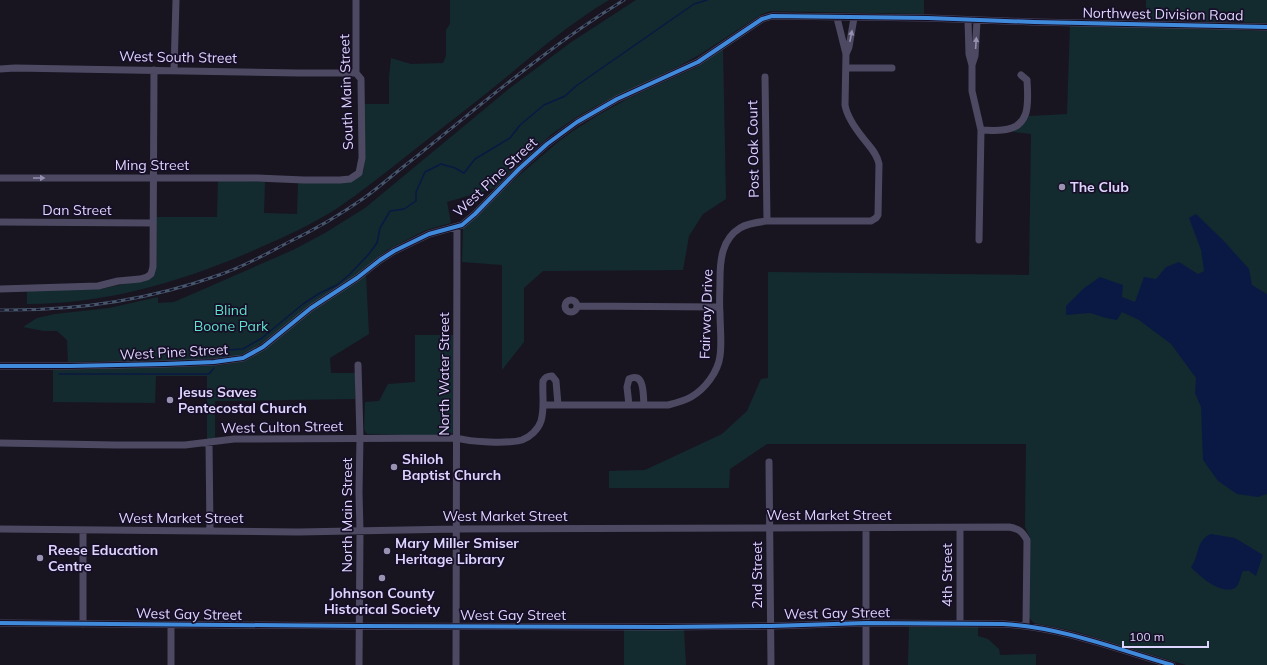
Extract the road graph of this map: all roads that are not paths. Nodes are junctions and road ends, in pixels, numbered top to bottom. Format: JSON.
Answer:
{"nodes":[{"id":1,"x":176,"y":0,"type":"edge"},
{"id":2,"x":356,"y":0,"type":"edge"},
{"id":3,"x":837,"y":18,"type":"junction"},
{"id":4,"x":854,"y":18,"type":"junction"},
{"id":5,"x":968,"y":20,"type":"junction"},
{"id":6,"x":977,"y":21,"type":"junction"},
{"id":7,"x":1034,"y":22,"type":"joint"},
{"id":8,"x":1267,"y":27,"type":"edge"},
{"id":9,"x":846,"y":54,"type":"junction"},
{"id":10,"x":972,"y":65,"type":"junction"},
{"id":11,"x":846,"y":68,"type":"junction"},
{"id":12,"x":892,"y":68,"type":"dead end"},
{"id":13,"x":0,"y":69,"type":"edge"},
{"id":14,"x":154,"y":70,"type":"junction"},
{"id":15,"x":174,"y":71,"type":"junction"},
{"id":16,"x":356,"y":72,"type":"junction"},
{"id":17,"x":1021,"y":75,"type":"dead end"},
{"id":18,"x":765,"y":77,"type":"dead end"},
{"id":19,"x":981,"y":130,"type":"junction"},
{"id":20,"x":0,"y":178,"type":"edge"},
{"id":21,"x":153,"y":178,"type":"junction"},
{"id":22,"x":304,"y":180,"type":"joint"},
{"id":23,"x":767,"y":221,"type":"junction"},
{"id":24,"x":0,"y":222,"type":"edge"},
{"id":25,"x":153,"y":223,"type":"junction"},
{"id":26,"x":457,"y":226,"type":"junction"},
{"id":27,"x":980,"y":240,"type":"dead end"},
{"id":28,"x":0,"y":289,"type":"edge"},
{"id":29,"x":577,"y":306,"type":"dead end"},
{"id":30,"x":719,"y":307,"type":"junction"},
{"id":31,"x":358,"y":364,"type":"dead end"},
{"id":32,"x":0,"y":366,"type":"edge"},
{"id":33,"x":544,"y":405,"type":"junction"},
{"id":34,"x":558,"y":405,"type":"junction"},
{"id":35,"x":629,"y":405,"type":"junction"},
{"id":36,"x":644,"y":405,"type":"junction"},
{"id":37,"x":360,"y":438,"type":"junction"},
{"id":38,"x":457,"y":438,"type":"junction"},
{"id":39,"x":210,"y":442,"type":"junction"},
{"id":40,"x":0,"y":443,"type":"edge"},
{"id":41,"x":769,"y":462,"type":"dead end"},
{"id":42,"x":0,"y":528,"type":"edge"},
{"id":43,"x":770,"y":528,"type":"junction"},
{"id":44,"x":866,"y":528,"type":"junction"},
{"id":45,"x":960,"y":528,"type":"junction"},
{"id":46,"x":457,"y":529,"type":"junction"},
{"id":47,"x":83,"y":530,"type":"junction"},
{"id":48,"x":210,"y":531,"type":"junction"},
{"id":49,"x":360,"y":531,"type":"junction"},
{"id":50,"x":0,"y":623,"type":"edge"},
{"id":51,"x":866,"y":623,"type":"junction"},
{"id":52,"x":960,"y":623,"type":"junction"},
{"id":53,"x":83,"y":624,"type":"junction"},
{"id":54,"x":171,"y":625,"type":"junction"},
{"id":55,"x":1026,"y":625,"type":"junction"},
{"id":56,"x":360,"y":626,"type":"junction"},
{"id":57,"x":456,"y":626,"type":"junction"},
{"id":58,"x":771,"y":626,"type":"junction"},
{"id":59,"x":171,"y":665,"type":"edge"},
{"id":60,"x":359,"y":665,"type":"edge"},
{"id":61,"x":456,"y":665,"type":"edge"},
{"id":62,"x":771,"y":665,"type":"edge"},
{"id":63,"x":866,"y":665,"type":"edge"},
{"id":64,"x":1172,"y":665,"type":"edge"}],
"edges":[{"from":1,"to":15,"type":"street"},
{"from":2,"to":16,"type":"street","name":"South Main Street"},
{"from":3,"to":4,"type":"street","name":"West Pine Street"},
{"from":3,"to":9,"type":"street"},
{"from":3,"to":26,"type":"street","name":"West Pine Street"},
{"from":4,"to":5,"type":"street","name":"West Pine Street"},
{"from":9,"to":4,"type":"street","one_way":true},
{"from":5,"to":6,"type":"street","name":"West Pine Street"},
{"from":5,"to":10,"type":"street"},
{"from":6,"to":7,"type":"street","name":"West Pine Street"},
{"from":10,"to":6,"type":"street","one_way":true},
{"from":7,"to":8,"type":"street","name":"Northwest Division Road"},
{"from":9,"to":11,"type":"street","name":"Fairway Drive"},
{"from":10,"to":19,"type":"street"},
{"from":11,"to":12,"type":"street"},
{"from":11,"to":23,"type":"street","name":"Fairway Drive"},
{"from":13,"to":14,"type":"street","name":"West South Street"},
{"from":14,"to":15,"type":"street","name":"West South Street"},
{"from":14,"to":21,"type":"street"},
{"from":15,"to":16,"type":"street","name":"West South Street"},
{"from":16,"to":22,"type":"street","name":"South Main Street"},
{"from":17,"to":19,"type":"street"},
{"from":18,"to":23,"type":"street","name":"Post Oak Court"},
{"from":19,"to":27,"type":"street"},
{"from":20,"to":21,"type":"street","name":"Ming Street","one_way":true},
{"from":21,"to":22,"type":"street","name":"Ming Street"},
{"from":21,"to":25,"type":"street"},
{"from":23,"to":30,"type":"street","name":"Fairway Drive"},
{"from":24,"to":25,"type":"street","name":"Dan Street"},
{"from":25,"to":28,"type":"street"},
{"from":26,"to":32,"type":"street","name":"West Pine Street"},
{"from":26,"to":38,"type":"street","name":"North Water Street"},
{"from":29,"to":30,"type":"street"},
{"from":30,"to":36,"type":"street","name":"Fairway Drive"},
{"from":31,"to":37,"type":"street","name":"North Main Street"},
{"from":33,"to":34,"type":"street","name":"Fairway Drive"},
{"from":33,"to":34,"type":"street","name":"West Culton Street"},
{"from":33,"to":38,"type":"street","name":"West Culton Street"},
{"from":34,"to":35,"type":"street","name":"Fairway Drive"},
{"from":35,"to":36,"type":"street","name":"Fairway Drive"},
{"from":35,"to":36,"type":"street"},
{"from":37,"to":38,"type":"street","name":"West Culton Street"},
{"from":37,"to":39,"type":"street","name":"West Culton Street"},
{"from":37,"to":49,"type":"street","name":"North Main Street"},
{"from":38,"to":46,"type":"street","name":"North Water Street"},
{"from":39,"to":40,"type":"street","name":"West Culton Street"},
{"from":39,"to":48,"type":"street"},
{"from":41,"to":43,"type":"street","name":"2nd Street"},
{"from":42,"to":47,"type":"street","name":"West Market Street"},
{"from":43,"to":44,"type":"street","name":"West Market Street"},
{"from":43,"to":46,"type":"street","name":"West Market Street"},
{"from":43,"to":58,"type":"street","name":"2nd Street"},
{"from":44,"to":45,"type":"street","name":"West Market Street"},
{"from":44,"to":51,"type":"street"},
{"from":45,"to":52,"type":"street","name":"4th Street"},
{"from":45,"to":55,"type":"street","name":"West Market Street"},
{"from":46,"to":49,"type":"street","name":"West Market Street"},
{"from":46,"to":57,"type":"street","name":"North Water Street"},
{"from":47,"to":48,"type":"street","name":"West Market Street"},
{"from":47,"to":53,"type":"street"},
{"from":48,"to":49,"type":"street","name":"West Market Street"},
{"from":49,"to":56,"type":"street","name":"North Main Street"},
{"from":50,"to":53,"type":"street","name":"West Gay Street"},
{"from":51,"to":52,"type":"street","name":"West Gay Street"},
{"from":51,"to":58,"type":"street","name":"West Gay Street"},
{"from":51,"to":63,"type":"street"},
{"from":52,"to":55,"type":"street","name":"West Gay Street"},
{"from":53,"to":54,"type":"street","name":"West Gay Street"},
{"from":54,"to":56,"type":"street","name":"West Gay Street"},
{"from":54,"to":59,"type":"street"},
{"from":55,"to":64,"type":"street","name":"West Gay Street"},
{"from":56,"to":57,"type":"street","name":"West Gay Street"},
{"from":56,"to":60,"type":"street","name":"North Main Street"},
{"from":57,"to":58,"type":"street","name":"West Gay Street"},
{"from":57,"to":61,"type":"street","name":"North Water Street"},
{"from":58,"to":62,"type":"street","name":"2nd Street"}]}
